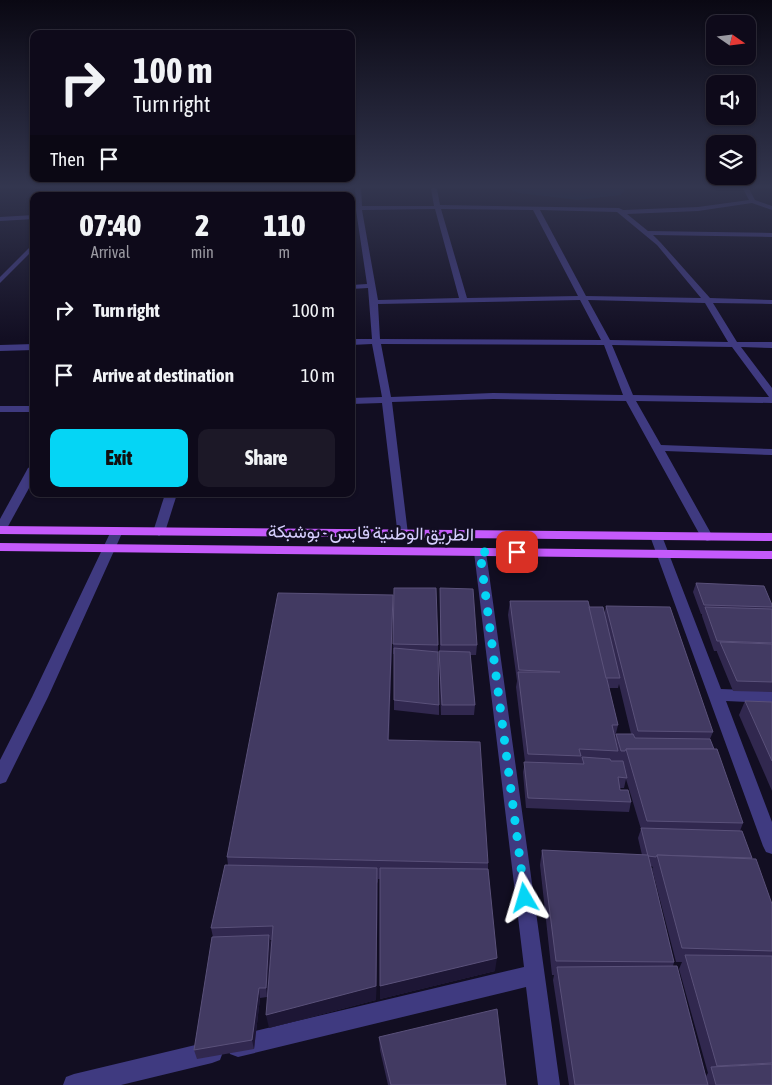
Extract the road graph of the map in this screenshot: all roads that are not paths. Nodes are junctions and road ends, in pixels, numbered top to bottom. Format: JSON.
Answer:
{"nodes":[{"id":1,"x":361,"y":238,"type":"edge"},
{"id":2,"x":446,"y":238,"type":"edge"},
{"id":3,"x":551,"y":238,"type":"edge"},
{"id":4,"x":651,"y":238,"type":"edge"},
{"id":5,"x":30,"y":249,"type":"edge"},
{"id":6,"x":0,"y":281,"type":"edge"},
{"id":7,"x":372,"y":286,"type":"junction"},
{"id":8,"x":355,"y":287,"type":"edge"},
{"id":9,"x":583,"y":298,"type":"junction"},
{"id":10,"x":464,"y":300,"type":"junction"},
{"id":11,"x":706,"y":300,"type":"junction"},
{"id":12,"x":374,"y":302,"type":"junction"},
{"id":13,"x":772,"y":302,"type":"edge"},
{"id":14,"x":355,"y":342,"type":"edge"},
{"id":15,"x":376,"y":342,"type":"junction"},
{"id":16,"x":607,"y":343,"type":"junction"},
{"id":17,"x":734,"y":344,"type":"junction"},
{"id":18,"x":772,"y":345,"type":"edge"},
{"id":19,"x":30,"y":347,"type":"edge"},
{"id":20,"x":0,"y":348,"type":"edge"},
{"id":21,"x":772,"y":395,"type":"edge"},
{"id":22,"x":629,"y":398,"type":"junction"},
{"id":23,"x":387,"y":400,"type":"junction"},
{"id":24,"x":772,"y":400,"type":"edge"},
{"id":25,"x":355,"y":401,"type":"edge"},
{"id":26,"x":0,"y":409,"type":"edge"},
{"id":27,"x":30,"y":409,"type":"edge"},
{"id":28,"x":657,"y":448,"type":"junction"},
{"id":29,"x":772,"y":452,"type":"edge"},
{"id":30,"x":30,"y":475,"type":"edge"},
{"id":31,"x":170,"y":497,"type":"edge"},
{"id":32,"x":0,"y":530,"type":"edge"},
{"id":33,"x":117,"y":531,"type":"junction"},
{"id":34,"x":160,"y":532,"type":"junction"},
{"id":35,"x":402,"y":534,"type":"junction"},
{"id":36,"x":656,"y":536,"type":"junction"},
{"id":37,"x":707,"y":537,"type":"junction"},
{"id":38,"x":772,"y":537,"type":"edge"},
{"id":39,"x":0,"y":547,"type":"edge"},
{"id":40,"x":110,"y":548,"type":"junction"},
{"id":41,"x":480,"y":552,"type":"junction"},
{"id":42,"x":663,"y":554,"type":"junction"},
{"id":43,"x":772,"y":555,"type":"edge"},
{"id":44,"x":716,"y":695,"type":"junction"},
{"id":45,"x":772,"y":697,"type":"edge"},
{"id":46,"x":2,"y":768,"type":"edge"},
{"id":47,"x":772,"y":846,"type":"edge"},
{"id":48,"x":535,"y":975,"type":"junction"},
{"id":49,"x":74,"y":1085,"type":"edge"},
{"id":50,"x":549,"y":1085,"type":"edge"}],
"edges":[{"from":1,"to":7,"type":"street"},
{"from":2,"to":10,"type":"street"},
{"from":3,"to":9,"type":"street"},
{"from":4,"to":11,"type":"street"},
{"from":5,"to":6,"type":"street"},
{"from":7,"to":8,"type":"street"},
{"from":7,"to":12,"type":"street"},
{"from":9,"to":10,"type":"street"},
{"from":9,"to":11,"type":"street"},
{"from":9,"to":16,"type":"street"},
{"from":10,"to":12,"type":"street"},
{"from":11,"to":13,"type":"street"},
{"from":11,"to":17,"type":"street"},
{"from":12,"to":15,"type":"street"},
{"from":14,"to":15,"type":"street"},
{"from":15,"to":16,"type":"street"},
{"from":15,"to":23,"type":"street"},
{"from":16,"to":17,"type":"street"},
{"from":16,"to":22,"type":"street"},
{"from":17,"to":18,"type":"street"},
{"from":17,"to":21,"type":"street"},
{"from":19,"to":20,"type":"street"},
{"from":22,"to":23,"type":"street"},
{"from":22,"to":24,"type":"street"},
{"from":22,"to":28,"type":"street"},
{"from":23,"to":25,"type":"street"},
{"from":23,"to":35,"type":"street"},
{"from":26,"to":27,"type":"street"},
{"from":28,"to":29,"type":"street"},
{"from":28,"to":37,"type":"street"},
{"from":30,"to":32,"type":"street"},
{"from":31,"to":34,"type":"street"},
{"from":32,"to":33,"type":"main road","name":"الطريق الوطنية قابس - بوشبكة"},
{"from":33,"to":34,"type":"main road","name":"الطريق الوطنية قابس - بوشبكة"},
{"from":33,"to":40,"type":"street"},
{"from":34,"to":35,"type":"main road","name":"الطريق الوطنية قابس - بوشبكة"},
{"from":35,"to":36,"type":"main road","name":"الطريق الوطنية قابس - بوشبكة"},
{"from":36,"to":37,"type":"main road","name":"الطريق الوطنية قابس - بوشبكة"},
{"from":36,"to":42,"type":"street"},
{"from":37,"to":38,"type":"main road","name":"الطريق الوطنية قابس - بوشبكة"},
{"from":39,"to":40,"type":"main road","name":"الطريق الوطنية قابس - بوشبكة"},
{"from":40,"to":41,"type":"main road","name":"الطريق الوطنية قابس - بوشبكة"},
{"from":40,"to":46,"type":"street"},
{"from":41,"to":42,"type":"main road","name":"الطريق الوطنية قابس - بوشبكة"},
{"from":41,"to":48,"type":"street"},
{"from":42,"to":43,"type":"main road","name":"الطريق الوطنية قابس - بوشبكة"},
{"from":42,"to":44,"type":"street"},
{"from":44,"to":45,"type":"street"},
{"from":44,"to":47,"type":"street"},
{"from":48,"to":49,"type":"street"},
{"from":48,"to":50,"type":"street"}]}
